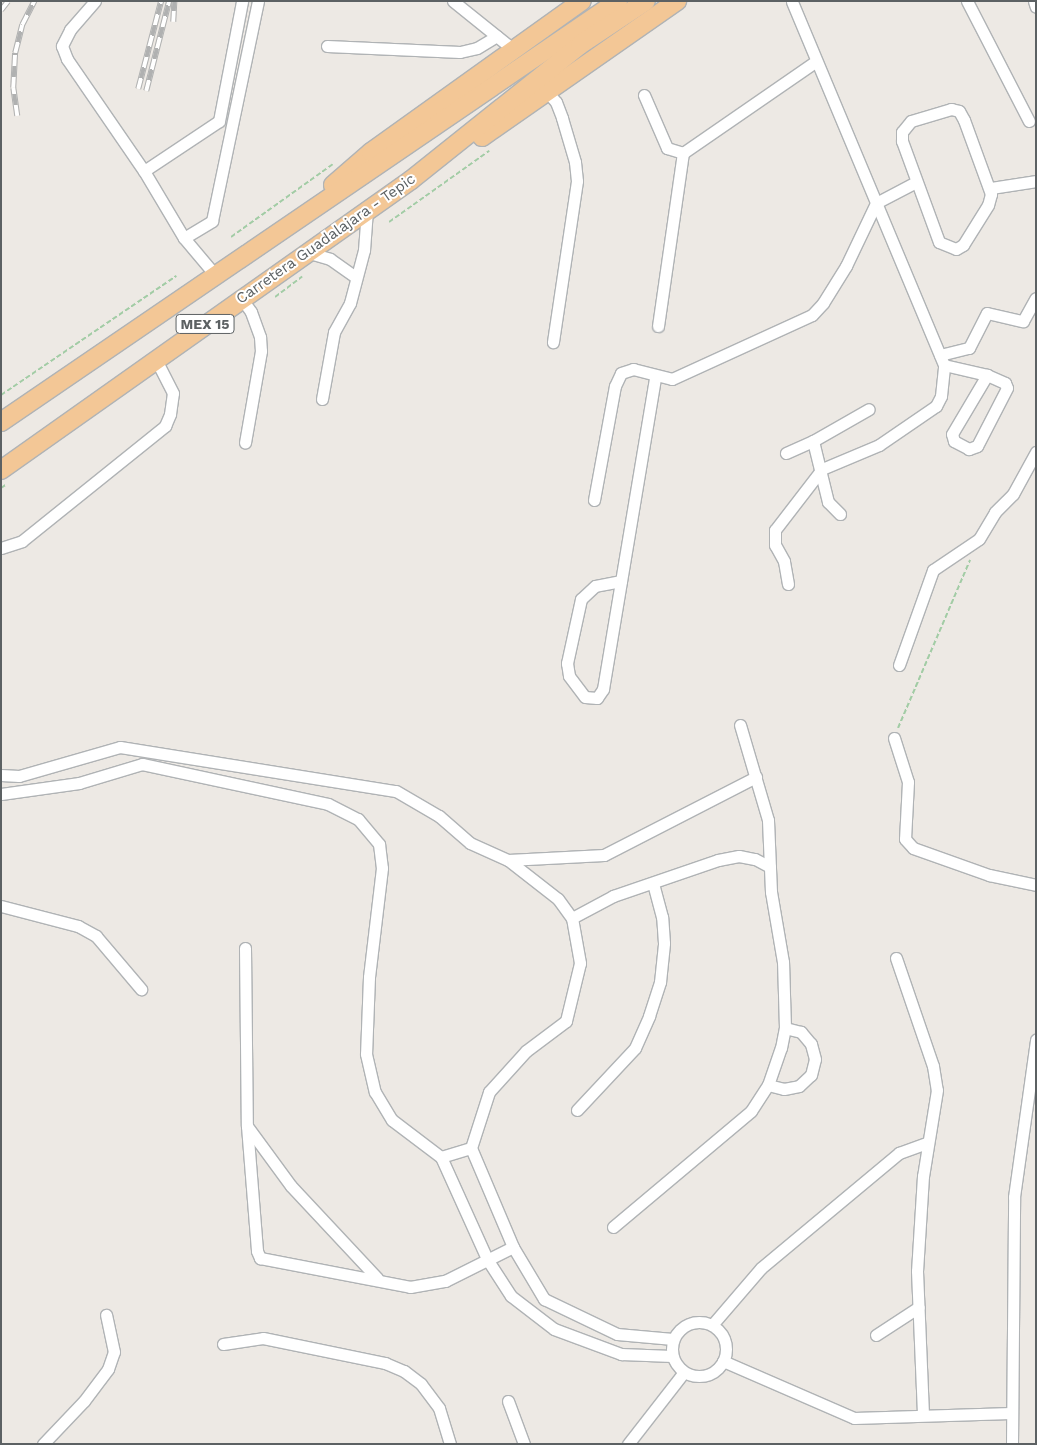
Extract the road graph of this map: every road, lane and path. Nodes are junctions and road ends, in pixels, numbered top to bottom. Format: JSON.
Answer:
{"nodes":[{"id":1,"x":95,"y":1,"type":"edge"},
{"id":2,"x":242,"y":1,"type":"edge"},
{"id":3,"x":258,"y":1,"type":"edge"},
{"id":4,"x":453,"y":1,"type":"edge"},
{"id":5,"x":582,"y":1,"type":"edge"},
{"id":6,"x":618,"y":1,"type":"edge"},
{"id":7,"x":646,"y":1,"type":"edge"},
{"id":8,"x":678,"y":1,"type":"edge"},
{"id":9,"x":792,"y":1,"type":"edge"},
{"id":10,"x":967,"y":1,"type":"edge"},
{"id":11,"x":1034,"y":1,"type":"edge"},
{"id":12,"x":1036,"y":6,"type":"edge"},
{"id":13,"x":497,"y":36,"type":"junction"},
{"id":14,"x":327,"y":46,"type":"dead end"},
{"id":15,"x":514,"y":50,"type":"junction"},
{"id":16,"x":816,"y":62,"type":"junction"},
{"id":17,"x":546,"y":92,"type":"junction"},
{"id":18,"x":644,"y":95,"type":"dead end"},
{"id":19,"x":1030,"y":121,"type":"dead end"},
{"id":20,"x":683,"y":153,"type":"junction"},
{"id":21,"x":484,"y":154,"type":"dead end"},
{"id":22,"x":144,"y":171,"type":"junction"},
{"id":23,"x":411,"y":180,"type":"junction"},
{"id":24,"x":1036,"y":181,"type":"edge"},
{"id":25,"x":916,"y":182,"type":"junction"},
{"id":26,"x":991,"y":188,"type":"junction"},
{"id":27,"x":876,"y":203,"type":"junction"},
{"id":28,"x":368,"y":210,"type":"junction"},
{"id":29,"x":389,"y":222,"type":"dead end"},
{"id":30,"x":279,"y":234,"type":"junction"},
{"id":31,"x":184,"y":238,"type":"junction"},
{"id":32,"x":306,"y":252,"type":"junction"},
{"id":33,"x":309,"y":271,"type":"dead end"},
{"id":34,"x":176,"y":276,"type":"dead end"},
{"id":35,"x":216,"y":276,"type":"junction"},
{"id":36,"x":354,"y":276,"type":"junction"},
{"id":37,"x":275,"y":297,"type":"dead end"},
{"id":38,"x":241,"y":298,"type":"junction"},
{"id":39,"x":1036,"y":298,"type":"edge"},
{"id":40,"x":658,"y":326,"type":"dead end"},
{"id":41,"x":553,"y":342,"type":"dead end"},
{"id":42,"x":156,"y":359,"type":"junction"},
{"id":43,"x":942,"y":360,"type":"junction"},
{"id":44,"x":987,"y":375,"type":"junction"},
{"id":45,"x":655,"y":377,"type":"junction"},
{"id":46,"x":1,"y":395,"type":"edge"},
{"id":47,"x":322,"y":398,"type":"dead end"},
{"id":48,"x":869,"y":409,"type":"dead end"},
{"id":49,"x":1,"y":422,"type":"edge"},
{"id":50,"x":813,"y":442,"type":"junction"},
{"id":51,"x":245,"y":443,"type":"dead end"},
{"id":52,"x":1036,"y":452,"type":"edge"},
{"id":53,"x":786,"y":453,"type":"dead end"},
{"id":54,"x":822,"y":469,"type":"junction"},
{"id":55,"x":1,"y":470,"type":"edge"},
{"id":56,"x":594,"y":500,"type":"dead end"},
{"id":57,"x":840,"y":514,"type":"dead end"},
{"id":58,"x":979,"y":539,"type":"junction"},
{"id":59,"x":1,"y":548,"type":"edge"},
{"id":60,"x":621,"y":581,"type":"junction"},
{"id":61,"x":788,"y":584,"type":"dead end"},
{"id":62,"x":899,"y":665,"type":"dead end"},
{"id":63,"x":740,"y":725,"type":"dead end"},
{"id":64,"x":894,"y":738,"type":"joint"},
{"id":65,"x":107,"y":751,"type":"junction"},
{"id":66,"x":239,"y":765,"type":"junction"},
{"id":67,"x":55,"y":766,"type":"junction"},
{"id":68,"x":112,"y":773,"type":"junction"},
{"id":69,"x":1,"y":775,"type":"edge"},
{"id":70,"x":756,"y":777,"type":"junction"},
{"id":71,"x":237,"y":784,"type":"junction"},
{"id":72,"x":59,"y":786,"type":"junction"},
{"id":73,"x":1,"y":794,"type":"edge"},
{"id":74,"x":508,"y":860,"type":"junction"},
{"id":75,"x":770,"y":867,"type":"junction"},
{"id":76,"x":652,"y":883,"type":"junction"},
{"id":77,"x":1036,"y":885,"type":"edge"},
{"id":78,"x":1,"y":906,"type":"edge"},
{"id":79,"x":572,"y":918,"type":"junction"},
{"id":80,"x":245,"y":948,"type":"dead end"},
{"id":81,"x":896,"y":958,"type":"dead end"},
{"id":82,"x":141,"y":989,"type":"dead end"},
{"id":83,"x":785,"y":1028,"type":"junction"},
{"id":84,"x":1036,"y":1040,"type":"edge"},
{"id":85,"x":768,"y":1084,"type":"junction"},
{"id":86,"x":577,"y":1110,"type":"dead end"},
{"id":87,"x":247,"y":1126,"type":"junction"},
{"id":88,"x":927,"y":1143,"type":"junction"},
{"id":89,"x":472,"y":1148,"type":"junction"},
{"id":90,"x":441,"y":1157,"type":"junction"},
{"id":91,"x":613,"y":1227,"type":"dead end"},
{"id":92,"x":513,"y":1248,"type":"junction"},
{"id":93,"x":488,"y":1259,"type":"junction"},
{"id":94,"x":377,"y":1278,"type":"junction"},
{"id":95,"x":918,"y":1307,"type":"junction"},
{"id":96,"x":106,"y":1315,"type":"dead end"},
{"id":97,"x":712,"y":1325,"type":"junction"},
{"id":98,"x":876,"y":1334,"type":"dead end"},
{"id":99,"x":673,"y":1339,"type":"junction"},
{"id":100,"x":223,"y":1344,"type":"dead end"},
{"id":101,"x":672,"y":1356,"type":"junction"},
{"id":102,"x":723,"y":1361,"type":"junction"},
{"id":103,"x":684,"y":1372,"type":"junction"},
{"id":104,"x":508,"y":1401,"type":"dead end"},
{"id":105,"x":1011,"y":1413,"type":"junction"},
{"id":106,"x":923,"y":1414,"type":"junction"},
{"id":107,"x":44,"y":1444,"type":"edge"},
{"id":108,"x":450,"y":1444,"type":"edge"},
{"id":109,"x":524,"y":1444,"type":"edge"},
{"id":110,"x":628,"y":1444,"type":"edge"},
{"id":111,"x":1012,"y":1444,"type":"edge"}],
"edges":[{"from":1,"to":22,"type":"street"},
{"from":2,"to":22,"type":"street"},
{"from":3,"to":31,"type":"street"},
{"from":4,"to":13,"type":"street"},
{"from":5,"to":15,"type":"highway"},
{"from":6,"to":30,"type":"highway","name":"Carretera Guadalajara - Tepic","number":"MEX 15"},
{"from":7,"to":23,"type":"highway","name":"Carretera Guadalajara - Tepic","number":"MEX 15"},
{"from":8,"to":17,"type":"highway"},
{"from":9,"to":16,"type":"street"},
{"from":10,"to":19,"type":"street"},
{"from":11,"to":12,"type":"street"},
{"from":13,"to":14,"type":"street"},
{"from":13,"to":15,"type":"street"},
{"from":15,"to":30,"type":"highway"},
{"from":16,"to":20,"type":"street"},
{"from":16,"to":27,"type":"street"},
{"from":17,"to":23,"type":"highway"},
{"from":17,"to":41,"type":"street"},
{"from":18,"to":20,"type":"street"},
{"from":20,"to":40,"type":"street"},
{"from":21,"to":29,"type":"path"},
{"from":22,"to":31,"type":"street"},
{"from":23,"to":28,"type":"highway","name":"Carretera Guadalajara - Tepic","number":"MEX 15"},
{"from":24,"to":26,"type":"street"},
{"from":25,"to":26,"type":"street"},
{"from":25,"to":26,"type":"street"},
{"from":25,"to":27,"type":"street"},
{"from":27,"to":43,"type":"street"},
{"from":27,"to":45,"type":"street"},
{"from":28,"to":32,"type":"highway","name":"Carretera Guadalajara - Tepic","number":"MEX 15"},
{"from":28,"to":36,"type":"street"},
{"from":30,"to":35,"type":"highway","name":"Carretera Guadalajara - Tepic","number":"MEX 15"},
{"from":31,"to":35,"type":"street"},
{"from":32,"to":36,"type":"street"},
{"from":32,"to":38,"type":"highway","name":"Carretera Guadalajara - Tepic","number":"MEX 15"},
{"from":33,"to":37,"type":"path"},
{"from":34,"to":46,"type":"path"},
{"from":35,"to":49,"type":"highway","name":"Carretera Guadalajara - Tepic","number":"MEX 15"},
{"from":36,"to":47,"type":"street"},
{"from":38,"to":42,"type":"highway","name":"Carretera Guadalajara - Tepic","number":"MEX 15"},
{"from":38,"to":51,"type":"street"},
{"from":39,"to":43,"type":"street"},
{"from":42,"to":55,"type":"highway","name":"Carretera Guadalajara - Tepic","number":"MEX 15"},
{"from":42,"to":59,"type":"street"},
{"from":43,"to":44,"type":"street"},
{"from":43,"to":54,"type":"street"},
{"from":44,"to":44,"type":"street"},
{"from":45,"to":56,"type":"street"},
{"from":45,"to":60,"type":"street"},
{"from":48,"to":50,"type":"street"},
{"from":50,"to":53,"type":"street"},
{"from":50,"to":54,"type":"street"},
{"from":52,"to":58,"type":"street"},
{"from":54,"to":57,"type":"street"},
{"from":54,"to":61,"type":"street"},
{"from":58,"to":62,"type":"street"},
{"from":58,"to":64,"type":"path"},
{"from":60,"to":60,"type":"street"},
{"from":63,"to":70,"type":"street"},
{"from":64,"to":77,"type":"street"},
{"from":65,"to":66,"type":"street"},
{"from":65,"to":67,"type":"street"},
{"from":65,"to":68,"type":"street"},
{"from":66,"to":71,"type":"street"},
{"from":66,"to":74,"type":"street"},
{"from":67,"to":69,"type":"street"},
{"from":67,"to":72,"type":"street"},
{"from":68,"to":71,"type":"street"},
{"from":68,"to":72,"type":"street"},
{"from":70,"to":74,"type":"street"},
{"from":70,"to":75,"type":"street"},
{"from":71,"to":90,"type":"street"},
{"from":72,"to":73,"type":"street"},
{"from":74,"to":79,"type":"street"},
{"from":75,"to":76,"type":"street"},
{"from":75,"to":83,"type":"street"},
{"from":76,"to":79,"type":"street"},
{"from":76,"to":86,"type":"street"},
{"from":78,"to":82,"type":"street"},
{"from":79,"to":89,"type":"street"},
{"from":80,"to":87,"type":"street"},
{"from":81,"to":88,"type":"street"},
{"from":83,"to":85,"type":"street"},
{"from":83,"to":85,"type":"street"},
{"from":84,"to":105,"type":"street"},
{"from":85,"to":91,"type":"street"},
{"from":87,"to":94,"type":"street"},
{"from":87,"to":94,"type":"street"},
{"from":88,"to":95,"type":"street"},
{"from":88,"to":97,"type":"street"},
{"from":89,"to":90,"type":"street"},
{"from":89,"to":92,"type":"street"},
{"from":90,"to":93,"type":"street"},
{"from":92,"to":93,"type":"street"},
{"from":92,"to":99,"type":"street"},
{"from":93,"to":94,"type":"street"},
{"from":93,"to":101,"type":"street"},
{"from":95,"to":98,"type":"street"},
{"from":95,"to":106,"type":"street"},
{"from":96,"to":107,"type":"street"},
{"from":97,"to":99,"type":"street"},
{"from":97,"to":102,"type":"street"},
{"from":99,"to":101,"type":"street"},
{"from":100,"to":108,"type":"street"},
{"from":101,"to":103,"type":"street"},
{"from":102,"to":103,"type":"street"},
{"from":102,"to":106,"type":"street"},
{"from":103,"to":110,"type":"street"},
{"from":104,"to":109,"type":"street"},
{"from":105,"to":106,"type":"street"},
{"from":105,"to":111,"type":"street"}]}
